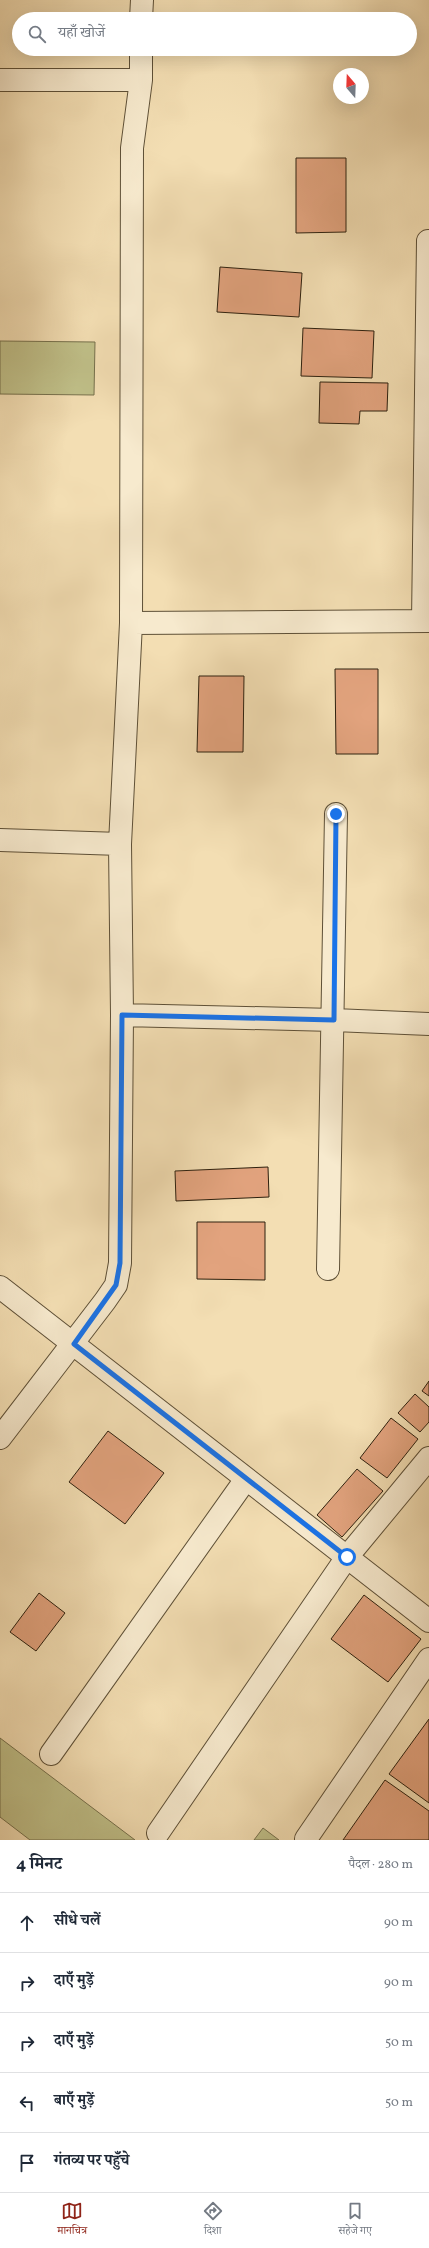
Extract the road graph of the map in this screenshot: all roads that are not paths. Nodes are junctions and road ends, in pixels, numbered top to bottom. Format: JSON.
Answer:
{"nodes":[{"id":1,"x":142,"y":0,"type":"edge"},
{"id":2,"x":142,"y":12,"type":"edge"},
{"id":3,"x":141,"y":56,"type":"edge"},
{"id":4,"x":0,"y":80,"type":"edge"},
{"id":5,"x":141,"y":80,"type":"junction"},
{"id":6,"x":428,"y":240,"type":"dead end"},
{"id":7,"x":426,"y":621,"type":"edge"},
{"id":8,"x":131,"y":623,"type":"junction"},
{"id":9,"x":336,"y":814,"type":"dead end"},
{"id":10,"x":0,"y":840,"type":"edge"},
{"id":11,"x":120,"y":844,"type":"junction"},
{"id":12,"x":122,"y":1015,"type":"junction"},
{"id":13,"x":334,"y":1020,"type":"junction"},
{"id":14,"x":429,"y":1024,"type":"edge"},
{"id":15,"x":328,"y":1269,"type":"dead end"},
{"id":16,"x":0,"y":1287,"type":"edge"},
{"id":17,"x":74,"y":1344,"type":"junction"},
{"id":18,"x":0,"y":1438,"type":"edge"},
{"id":19,"x":429,"y":1458,"type":"edge"},
{"id":20,"x":246,"y":1478,"type":"junction"},
{"id":21,"x":347,"y":1557,"type":"junction"},
{"id":22,"x":429,"y":1621,"type":"edge"},
{"id":23,"x":429,"y":1659,"type":"edge"},
{"id":24,"x":51,"y":1754,"type":"dead end"},
{"id":25,"x":158,"y":1833,"type":"dead end"},
{"id":26,"x":306,"y":1839,"type":"dead end"}],
"edges":[{"from":1,"to":2,"type":"street"},
{"from":3,"to":5,"type":"street"},
{"from":4,"to":5,"type":"street"},
{"from":5,"to":8,"type":"street"},
{"from":6,"to":7,"type":"street"},
{"from":7,"to":8,"type":"street"},
{"from":8,"to":11,"type":"street"},
{"from":9,"to":13,"type":"street"},
{"from":10,"to":11,"type":"street"},
{"from":11,"to":12,"type":"street"},
{"from":12,"to":13,"type":"street"},
{"from":12,"to":17,"type":"street"},
{"from":13,"to":14,"type":"street"},
{"from":13,"to":15,"type":"street"},
{"from":16,"to":17,"type":"street"},
{"from":17,"to":18,"type":"street"},
{"from":17,"to":20,"type":"street"},
{"from":19,"to":21,"type":"street"},
{"from":20,"to":21,"type":"street"},
{"from":20,"to":24,"type":"street"},
{"from":21,"to":22,"type":"street"},
{"from":21,"to":25,"type":"street"},
{"from":23,"to":26,"type":"street"}]}
